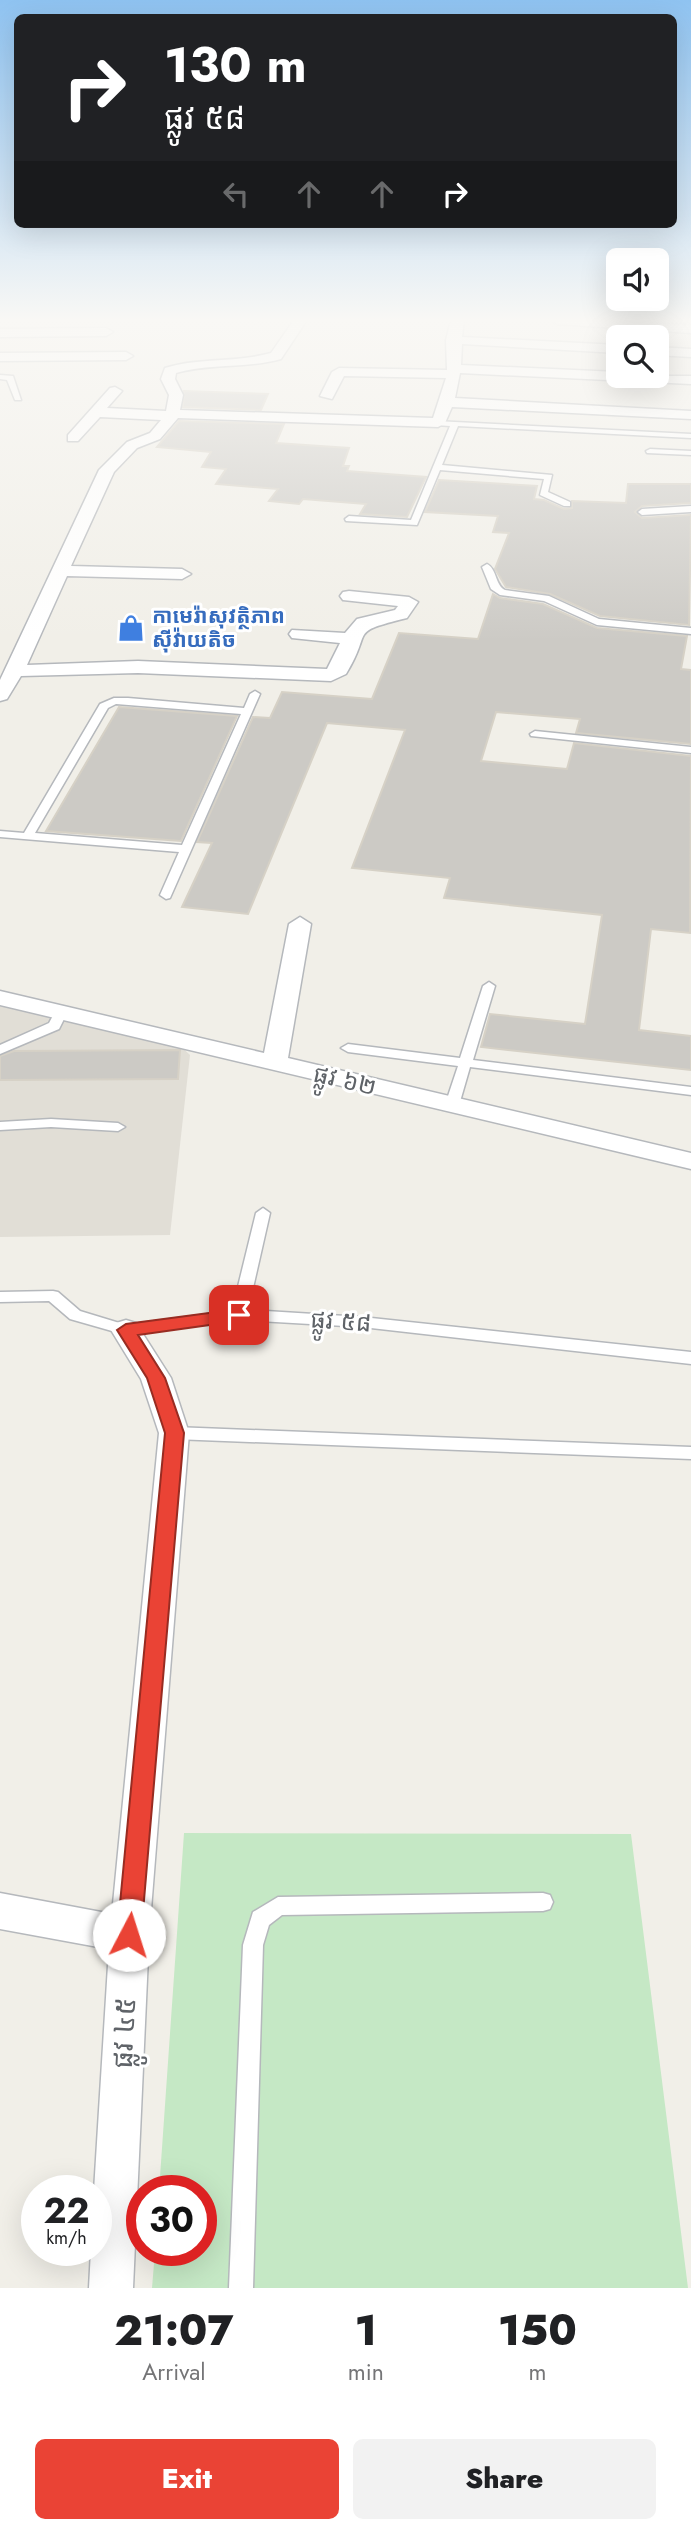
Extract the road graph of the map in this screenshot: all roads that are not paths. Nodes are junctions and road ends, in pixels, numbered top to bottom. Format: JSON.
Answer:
{"nodes":[{"id":1,"x":83,"y":427,"type":"edge"},
{"id":2,"x":163,"y":427,"type":"edge"},
{"id":3,"x":454,"y":427,"type":"edge"},
{"id":4,"x":510,"y":427,"type":"edge"},
{"id":5,"x":691,"y":436,"type":"edge"},
{"id":6,"x":74,"y":438,"type":"dead end"},
{"id":7,"x":650,"y":451,"type":"dead end"},
{"id":8,"x":691,"y":453,"type":"edge"},
{"id":9,"x":438,"y":467,"type":"junction"},
{"id":10,"x":567,"y":504,"type":"dead end"},
{"id":11,"x":691,"y":509,"type":"edge"},
{"id":12,"x":642,"y":512,"type":"dead end"},
{"id":13,"x":349,"y":519,"type":"dead end"},
{"id":14,"x":487,"y":568,"type":"dead end"},
{"id":15,"x":59,"y":571,"type":"junction"},
{"id":16,"x":182,"y":574,"type":"dead end"},
{"id":17,"x":349,"y":596,"type":"dead end"},
{"id":18,"x":691,"y":631,"type":"edge"},
{"id":19,"x":298,"y":634,"type":"dead end"},
{"id":20,"x":351,"y":639,"type":"junction"},
{"id":21,"x":15,"y":671,"type":"junction"},
{"id":22,"x":254,"y":694,"type":"dead end"},
{"id":23,"x":0,"y":695,"type":"edge"},
{"id":24,"x":247,"y":711,"type":"junction"},
{"id":25,"x":535,"y":734,"type":"dead end"},
{"id":26,"x":691,"y":751,"type":"edge"},
{"id":27,"x":0,"y":834,"type":"edge"},
{"id":28,"x":28,"y":836,"type":"junction"},
{"id":29,"x":185,"y":849,"type":"junction"},
{"id":30,"x":166,"y":895,"type":"dead end"},
{"id":31,"x":300,"y":924,"type":"dead end"},
{"id":32,"x":489,"y":986,"type":"dead end"},
{"id":33,"x":0,"y":998,"type":"edge"},
{"id":34,"x":61,"y":1013,"type":"junction"},
{"id":35,"x":348,"y":1048,"type":"dead end"},
{"id":36,"x":0,"y":1050,"type":"edge"},
{"id":37,"x":275,"y":1063,"type":"junction"},
{"id":38,"x":465,"y":1065,"type":"junction"},
{"id":39,"x":691,"y":1091,"type":"edge"},
{"id":40,"x":452,"y":1105,"type":"junction"},
{"id":41,"x":0,"y":1126,"type":"edge"},
{"id":42,"x":118,"y":1127,"type":"dead end"},
{"id":43,"x":691,"y":1161,"type":"edge"},
{"id":44,"x":263,"y":1213,"type":"dead end"},
{"id":45,"x":0,"y":1297,"type":"edge"},
{"id":46,"x":239,"y":1315,"type":"junction"},
{"id":47,"x":126,"y":1330,"type":"junction"},
{"id":48,"x":691,"y":1358,"type":"edge"},
{"id":49,"x":174,"y":1433,"type":"junction"},
{"id":50,"x":691,"y":1453,"type":"edge"},
{"id":51,"x":543,"y":1902,"type":"dead end"},
{"id":52,"x":0,"y":1911,"type":"edge"},
{"id":53,"x":129,"y":1935,"type":"junction"},
{"id":54,"x":111,"y":2288,"type":"edge"},
{"id":55,"x":240,"y":2288,"type":"edge"}],
"edges":[{"from":1,"to":6,"type":"street"},
{"from":2,"to":15,"type":"street"},
{"from":3,"to":9,"type":"lane"},
{"from":4,"to":5,"type":"lane"},
{"from":7,"to":8,"type":"lane"},
{"from":9,"to":10,"type":"lane"},
{"from":9,"to":13,"type":"lane"},
{"from":11,"to":12,"type":"lane"},
{"from":14,"to":18,"type":"lane"},
{"from":15,"to":16,"type":"street"},
{"from":15,"to":21,"type":"street"},
{"from":17,"to":20,"type":"street"},
{"from":19,"to":20,"type":"street"},
{"from":20,"to":21,"type":"street"},
{"from":21,"to":23,"type":"street"},
{"from":22,"to":24,"type":"lane"},
{"from":24,"to":28,"type":"lane"},
{"from":24,"to":29,"type":"lane"},
{"from":25,"to":26,"type":"lane"},
{"from":27,"to":28,"type":"lane"},
{"from":28,"to":29,"type":"lane"},
{"from":29,"to":30,"type":"lane"},
{"from":31,"to":37,"type":"street"},
{"from":32,"to":38,"type":"lane"},
{"from":33,"to":34,"type":"street","name":"ផ្លូវ ៦២"},
{"from":34,"to":36,"type":"lane"},
{"from":34,"to":37,"type":"street","name":"ផ្លូវ ៦២"},
{"from":35,"to":38,"type":"lane"},
{"from":37,"to":40,"type":"street","name":"ផ្លូវ ៦២"},
{"from":38,"to":39,"type":"lane"},
{"from":38,"to":40,"type":"lane"},
{"from":40,"to":43,"type":"street","name":"ផ្លូវ ៦២"},
{"from":41,"to":42,"type":"lane"},
{"from":44,"to":46,"type":"lane"},
{"from":45,"to":47,"type":"lane","name":"ផ្លូវ ៥៨"},
{"from":46,"to":47,"type":"lane","name":"ផ្លូវ ៥៨"},
{"from":46,"to":48,"type":"lane","name":"ផ្លូវ ៥៨"},
{"from":47,"to":49,"type":"street","name":"ផ្លូវ ៤៥"},
{"from":49,"to":50,"type":"lane"},
{"from":49,"to":53,"type":"street","name":"ផ្លូវ ៤៥"},
{"from":51,"to":55,"type":"lane"},
{"from":52,"to":53,"type":"street"},
{"from":53,"to":54,"type":"street","name":"ផ្លូវ ៤៥"}]}
